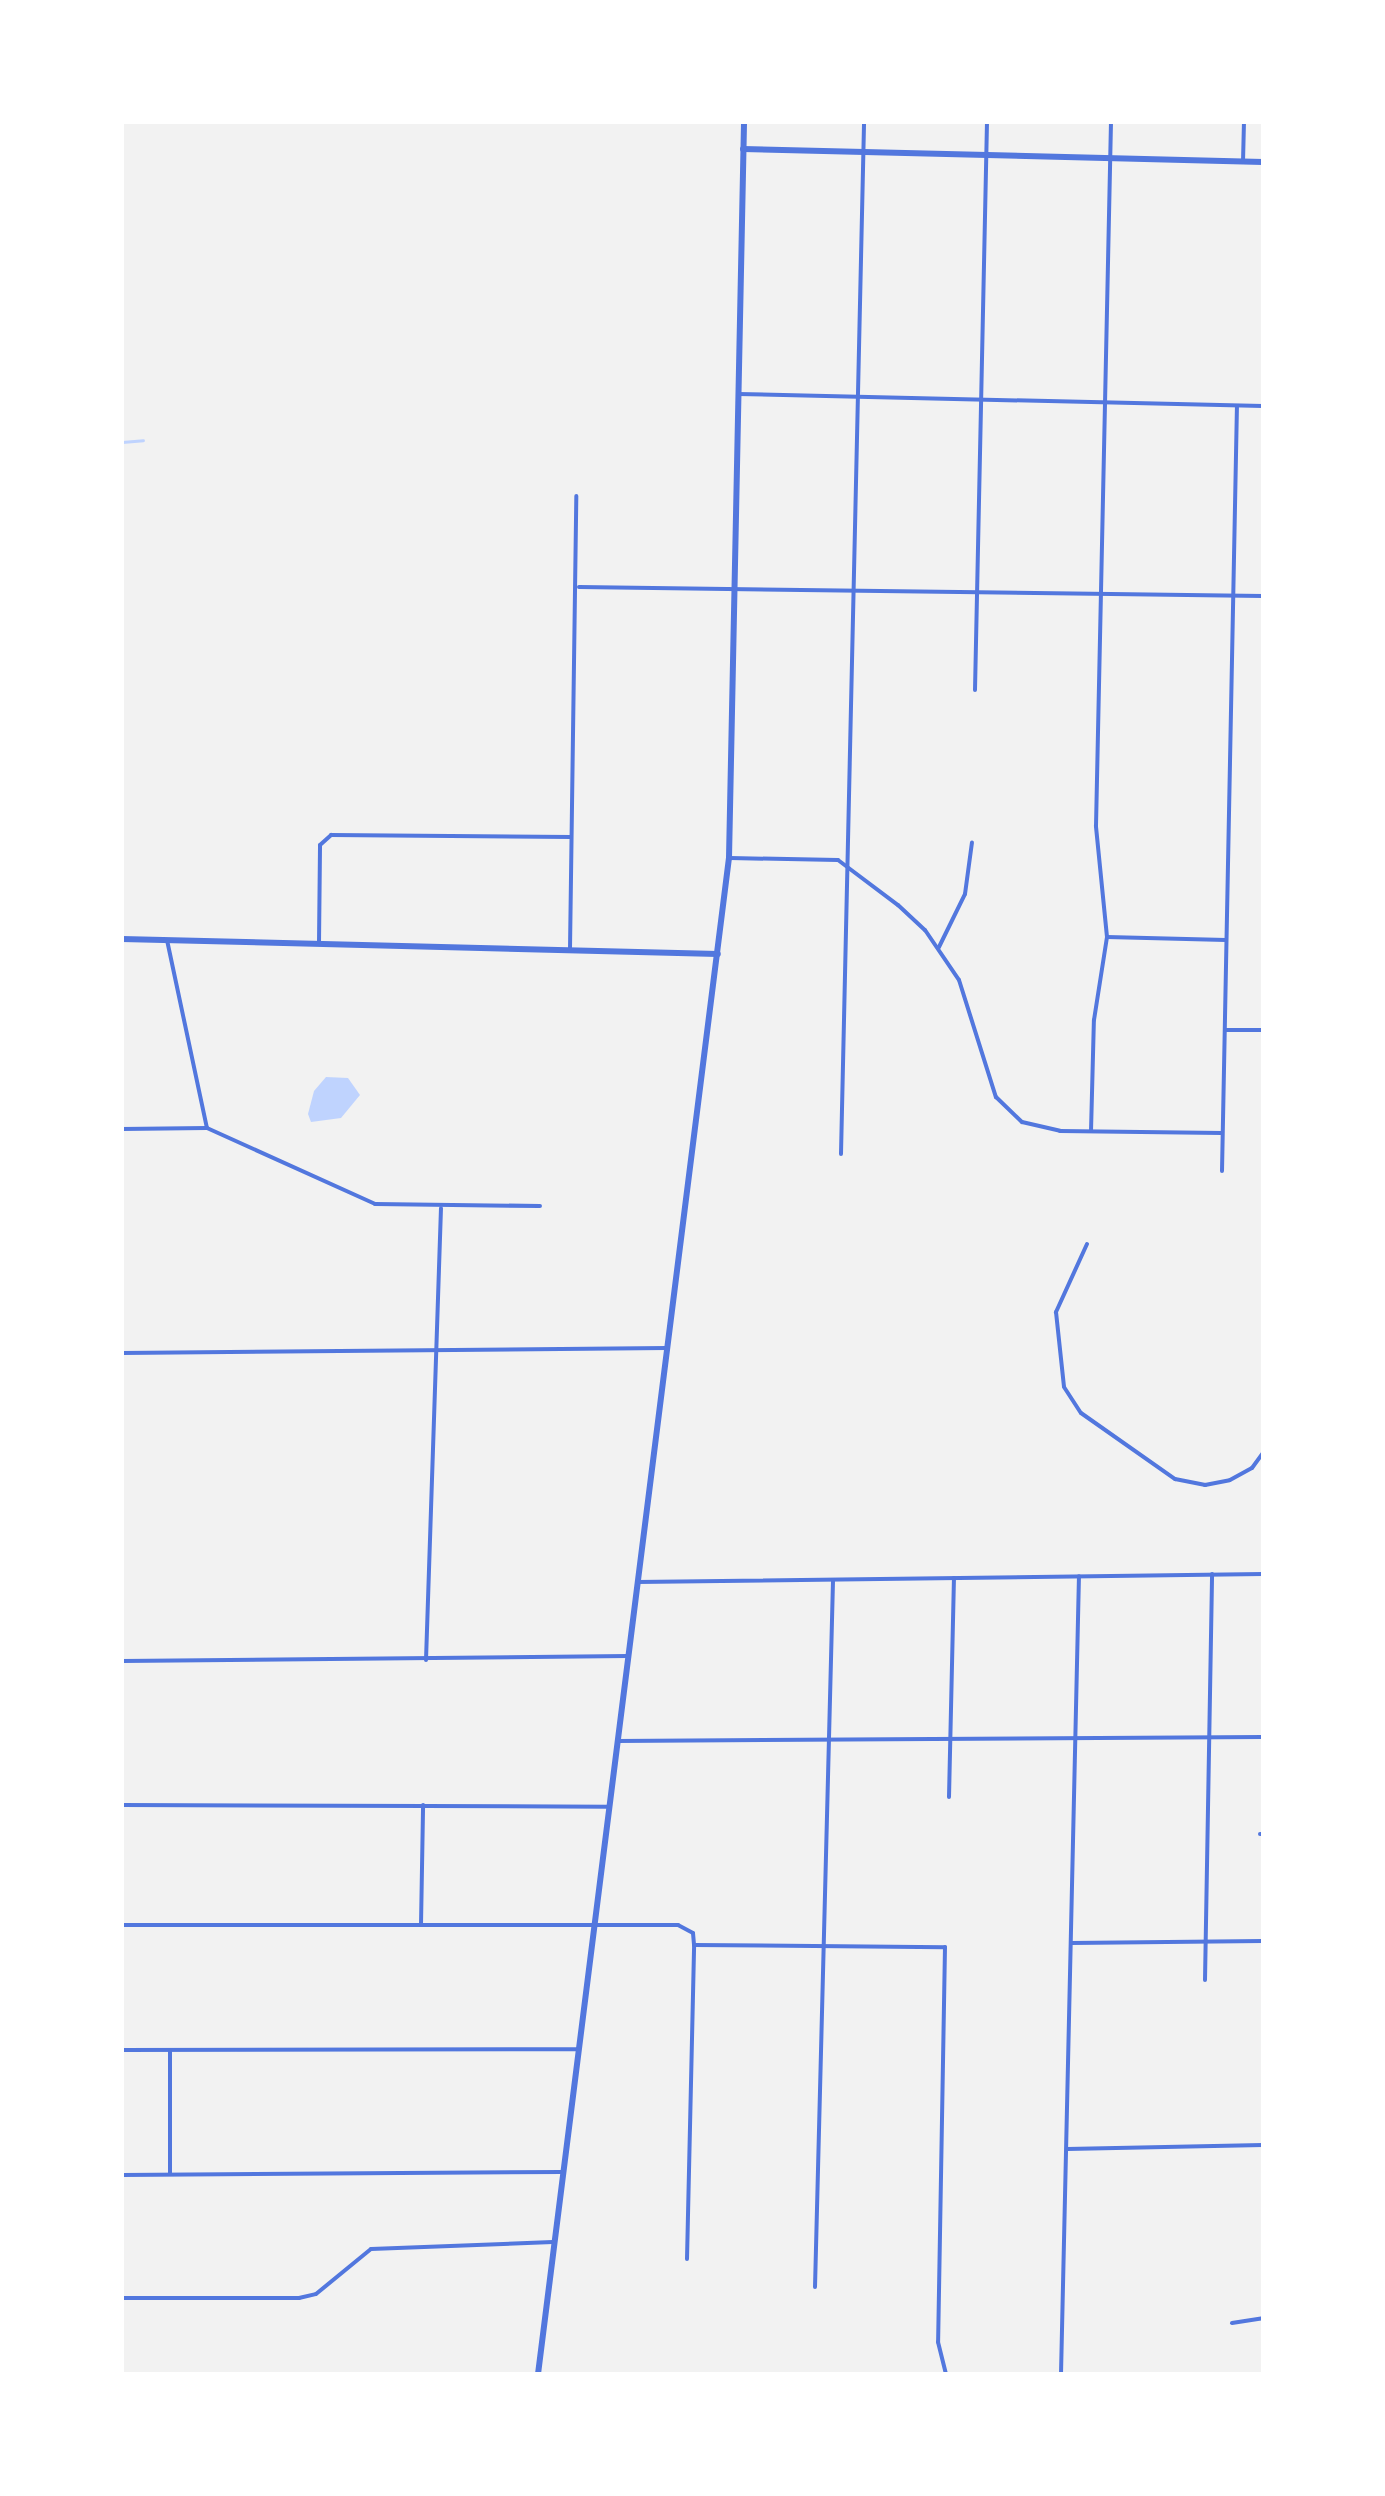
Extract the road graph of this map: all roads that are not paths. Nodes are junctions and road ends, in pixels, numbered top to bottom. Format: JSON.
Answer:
{"nodes":[{"id":1,"x":744,"y":122,"type":"edge"},
{"id":2,"x":864,"y":122,"type":"edge"},
{"id":3,"x":987,"y":122,"type":"edge"},
{"id":4,"x":1111,"y":122,"type":"edge"},
{"id":5,"x":1244,"y":122,"type":"edge"},
{"id":6,"x":743,"y":149,"type":"junction"},
{"id":7,"x":863,"y":152,"type":"junction"},
{"id":8,"x":986,"y":156,"type":"junction"},
{"id":9,"x":1111,"y":158,"type":"junction"},
{"id":10,"x":1243,"y":162,"type":"junction"},
{"id":11,"x":1263,"y":162,"type":"edge"},
{"id":12,"x":738,"y":394,"type":"junction"},
{"id":13,"x":858,"y":398,"type":"junction"},
{"id":14,"x":981,"y":401,"type":"junction"},
{"id":15,"x":1106,"y":402,"type":"junction"},
{"id":16,"x":1237,"y":406,"type":"junction"},
{"id":17,"x":1263,"y":406,"type":"edge"},
{"id":18,"x":576,"y":496,"type":"dead end"},
{"id":19,"x":579,"y":587,"type":"junction"},
{"id":20,"x":736,"y":590,"type":"junction"},
{"id":21,"x":853,"y":594,"type":"junction"},
{"id":22,"x":976,"y":594,"type":"junction"},
{"id":23,"x":1100,"y":594,"type":"junction"},
{"id":24,"x":1235,"y":595,"type":"junction"},
{"id":25,"x":1263,"y":596,"type":"edge"},
{"id":26,"x":975,"y":690,"type":"dead end"},
{"id":27,"x":571,"y":837,"type":"junction"},
{"id":28,"x":972,"y":842,"type":"dead end"},
{"id":29,"x":729,"y":858,"type":"junction"},
{"id":30,"x":846,"y":863,"type":"junction"},
{"id":31,"x":1107,"y":937,"type":"junction"},
{"id":32,"x":122,"y":939,"type":"edge"},
{"id":33,"x":167,"y":940,"type":"junction"},
{"id":34,"x":1226,"y":940,"type":"junction"},
{"id":35,"x":319,"y":943,"type":"junction"},
{"id":36,"x":939,"y":947,"type":"junction"},
{"id":37,"x":570,"y":949,"type":"junction"},
{"id":38,"x":718,"y":954,"type":"junction"},
{"id":39,"x":1225,"y":1030,"type":"junction"},
{"id":40,"x":1263,"y":1030,"type":"edge"},
{"id":41,"x":207,"y":1128,"type":"junction"},
{"id":42,"x":122,"y":1129,"type":"edge"},
{"id":43,"x":1091,"y":1131,"type":"junction"},
{"id":44,"x":1222,"y":1133,"type":"junction"},
{"id":45,"x":841,"y":1154,"type":"dead end"},
{"id":46,"x":1222,"y":1171,"type":"dead end"},
{"id":47,"x":540,"y":1206,"type":"dead end"},
{"id":48,"x":441,"y":1208,"type":"junction"},
{"id":49,"x":1087,"y":1244,"type":"dead end"},
{"id":50,"x":667,"y":1348,"type":"junction"},
{"id":51,"x":437,"y":1352,"type":"junction"},
{"id":52,"x":122,"y":1353,"type":"edge"},
{"id":53,"x":1263,"y":1453,"type":"edge"},
{"id":54,"x":1212,"y":1574,"type":"junction"},
{"id":55,"x":1263,"y":1574,"type":"edge"},
{"id":56,"x":1079,"y":1576,"type":"junction"},
{"id":57,"x":954,"y":1578,"type":"junction"},
{"id":58,"x":833,"y":1580,"type":"junction"},
{"id":59,"x":637,"y":1582,"type":"junction"},
{"id":60,"x":628,"y":1656,"type":"junction"},
{"id":61,"x":426,"y":1660,"type":"junction"},
{"id":62,"x":122,"y":1661,"type":"edge"},
{"id":63,"x":1263,"y":1737,"type":"edge"},
{"id":64,"x":1077,"y":1738,"type":"junction"},
{"id":65,"x":1209,"y":1738,"type":"junction"},
{"id":66,"x":951,"y":1739,"type":"junction"},
{"id":67,"x":617,"y":1741,"type":"junction"},
{"id":68,"x":828,"y":1741,"type":"junction"},
{"id":69,"x":949,"y":1797,"type":"dead end"},
{"id":70,"x":122,"y":1805,"type":"edge"},
{"id":71,"x":423,"y":1805,"type":"junction"},
{"id":72,"x":609,"y":1807,"type":"junction"},
{"id":73,"x":594,"y":1924,"type":"junction"},
{"id":74,"x":122,"y":1925,"type":"edge"},
{"id":75,"x":421,"y":1925,"type":"junction"},
{"id":76,"x":1206,"y":1941,"type":"junction"},
{"id":77,"x":1263,"y":1941,"type":"edge"},
{"id":78,"x":1071,"y":1943,"type":"junction"},
{"id":79,"x":694,"y":1945,"type":"junction"},
{"id":80,"x":823,"y":1946,"type":"junction"},
{"id":81,"x":1205,"y":1980,"type":"dead end"},
{"id":82,"x":578,"y":2049,"type":"junction"},
{"id":83,"x":122,"y":2050,"type":"edge"},
{"id":84,"x":170,"y":2051,"type":"junction"},
{"id":85,"x":1263,"y":2145,"type":"edge"},
{"id":86,"x":1067,"y":2149,"type":"junction"},
{"id":87,"x":562,"y":2172,"type":"junction"},
{"id":88,"x":170,"y":2174,"type":"junction"},
{"id":89,"x":122,"y":2175,"type":"edge"},
{"id":90,"x":553,"y":2242,"type":"junction"},
{"id":91,"x":687,"y":2259,"type":"dead end"},
{"id":92,"x":815,"y":2287,"type":"dead end"},
{"id":93,"x":122,"y":2298,"type":"edge"},
{"id":94,"x":1263,"y":2318,"type":"edge"},
{"id":95,"x":1232,"y":2323,"type":"dead end"},
{"id":96,"x":538,"y":2374,"type":"edge"},
{"id":97,"x":946,"y":2374,"type":"edge"},
{"id":98,"x":1061,"y":2374,"type":"edge"}],
"edges":[{"from":1,"to":6,"type":"street"},
{"from":2,"to":7,"type":"street"},
{"from":3,"to":8,"type":"street"},
{"from":4,"to":9,"type":"street"},
{"from":5,"to":10,"type":"street"},
{"from":6,"to":7,"type":"street"},
{"from":6,"to":12,"type":"street"},
{"from":7,"to":8,"type":"street"},
{"from":7,"to":13,"type":"street"},
{"from":8,"to":9,"type":"street"},
{"from":8,"to":14,"type":"street"},
{"from":9,"to":10,"type":"street"},
{"from":9,"to":15,"type":"street"},
{"from":10,"to":11,"type":"street"},
{"from":12,"to":13,"type":"street"},
{"from":12,"to":20,"type":"street"},
{"from":13,"to":14,"type":"street"},
{"from":13,"to":21,"type":"street"},
{"from":14,"to":15,"type":"street"},
{"from":14,"to":22,"type":"street"},
{"from":15,"to":16,"type":"street"},
{"from":15,"to":23,"type":"street"},
{"from":16,"to":17,"type":"street"},
{"from":16,"to":24,"type":"street"},
{"from":18,"to":19,"type":"street"},
{"from":19,"to":20,"type":"street"},
{"from":19,"to":27,"type":"street"},
{"from":20,"to":21,"type":"street"},
{"from":20,"to":29,"type":"street"},
{"from":21,"to":22,"type":"street"},
{"from":21,"to":30,"type":"street"},
{"from":22,"to":23,"type":"street"},
{"from":22,"to":26,"type":"street"},
{"from":23,"to":24,"type":"street"},
{"from":23,"to":31,"type":"street"},
{"from":24,"to":25,"type":"street"},
{"from":24,"to":34,"type":"street"},
{"from":27,"to":35,"type":"street"},
{"from":27,"to":37,"type":"street"},
{"from":28,"to":36,"type":"street"},
{"from":29,"to":30,"type":"street"},
{"from":29,"to":38,"type":"street"},
{"from":30,"to":36,"type":"street"},
{"from":30,"to":45,"type":"street"},
{"from":31,"to":34,"type":"street"},
{"from":31,"to":43,"type":"street"},
{"from":32,"to":33,"type":"street"},
{"from":33,"to":35,"type":"street"},
{"from":33,"to":41,"type":"street"},
{"from":34,"to":39,"type":"street"},
{"from":35,"to":37,"type":"street"},
{"from":36,"to":43,"type":"street"},
{"from":37,"to":38,"type":"street"},
{"from":38,"to":50,"type":"street"},
{"from":39,"to":40,"type":"street"},
{"from":39,"to":44,"type":"street"},
{"from":41,"to":42,"type":"street"},
{"from":41,"to":48,"type":"street"},
{"from":43,"to":44,"type":"street"},
{"from":44,"to":46,"type":"street"},
{"from":47,"to":48,"type":"street"},
{"from":48,"to":51,"type":"street"},
{"from":49,"to":53,"type":"street"},
{"from":50,"to":51,"type":"street"},
{"from":50,"to":59,"type":"street"},
{"from":51,"to":52,"type":"street"},
{"from":51,"to":61,"type":"street"},
{"from":54,"to":55,"type":"street"},
{"from":54,"to":56,"type":"street"},
{"from":54,"to":65,"type":"street"},
{"from":56,"to":57,"type":"street"},
{"from":56,"to":64,"type":"street"},
{"from":57,"to":58,"type":"street"},
{"from":57,"to":66,"type":"street"},
{"from":58,"to":59,"type":"street"},
{"from":58,"to":68,"type":"street"},
{"from":59,"to":60,"type":"street"},
{"from":60,"to":61,"type":"street"},
{"from":60,"to":67,"type":"street"},
{"from":61,"to":62,"type":"street"},
{"from":63,"to":65,"type":"street"},
{"from":64,"to":65,"type":"street"},
{"from":64,"to":66,"type":"street"},
{"from":64,"to":78,"type":"street"},
{"from":65,"to":76,"type":"street"},
{"from":66,"to":68,"type":"street"},
{"from":66,"to":69,"type":"street"},
{"from":67,"to":68,"type":"street"},
{"from":67,"to":72,"type":"street"},
{"from":68,"to":80,"type":"street"},
{"from":70,"to":71,"type":"street"},
{"from":71,"to":72,"type":"street"},
{"from":71,"to":75,"type":"street"},
{"from":72,"to":73,"type":"street"},
{"from":73,"to":75,"type":"street"},
{"from":73,"to":79,"type":"street"},
{"from":73,"to":82,"type":"street"},
{"from":74,"to":75,"type":"street"},
{"from":76,"to":77,"type":"street"},
{"from":76,"to":78,"type":"street"},
{"from":76,"to":81,"type":"street"},
{"from":78,"to":86,"type":"street"},
{"from":79,"to":80,"type":"street"},
{"from":79,"to":91,"type":"street"},
{"from":80,"to":92,"type":"street"},
{"from":80,"to":97,"type":"street"},
{"from":82,"to":84,"type":"street"},
{"from":82,"to":87,"type":"street"},
{"from":83,"to":84,"type":"street"},
{"from":84,"to":88,"type":"street"},
{"from":85,"to":86,"type":"street"},
{"from":86,"to":98,"type":"street"},
{"from":87,"to":88,"type":"street"},
{"from":87,"to":90,"type":"street"},
{"from":88,"to":89,"type":"street"},
{"from":90,"to":93,"type":"street"},
{"from":90,"to":96,"type":"street"},
{"from":94,"to":95,"type":"street"}]}
